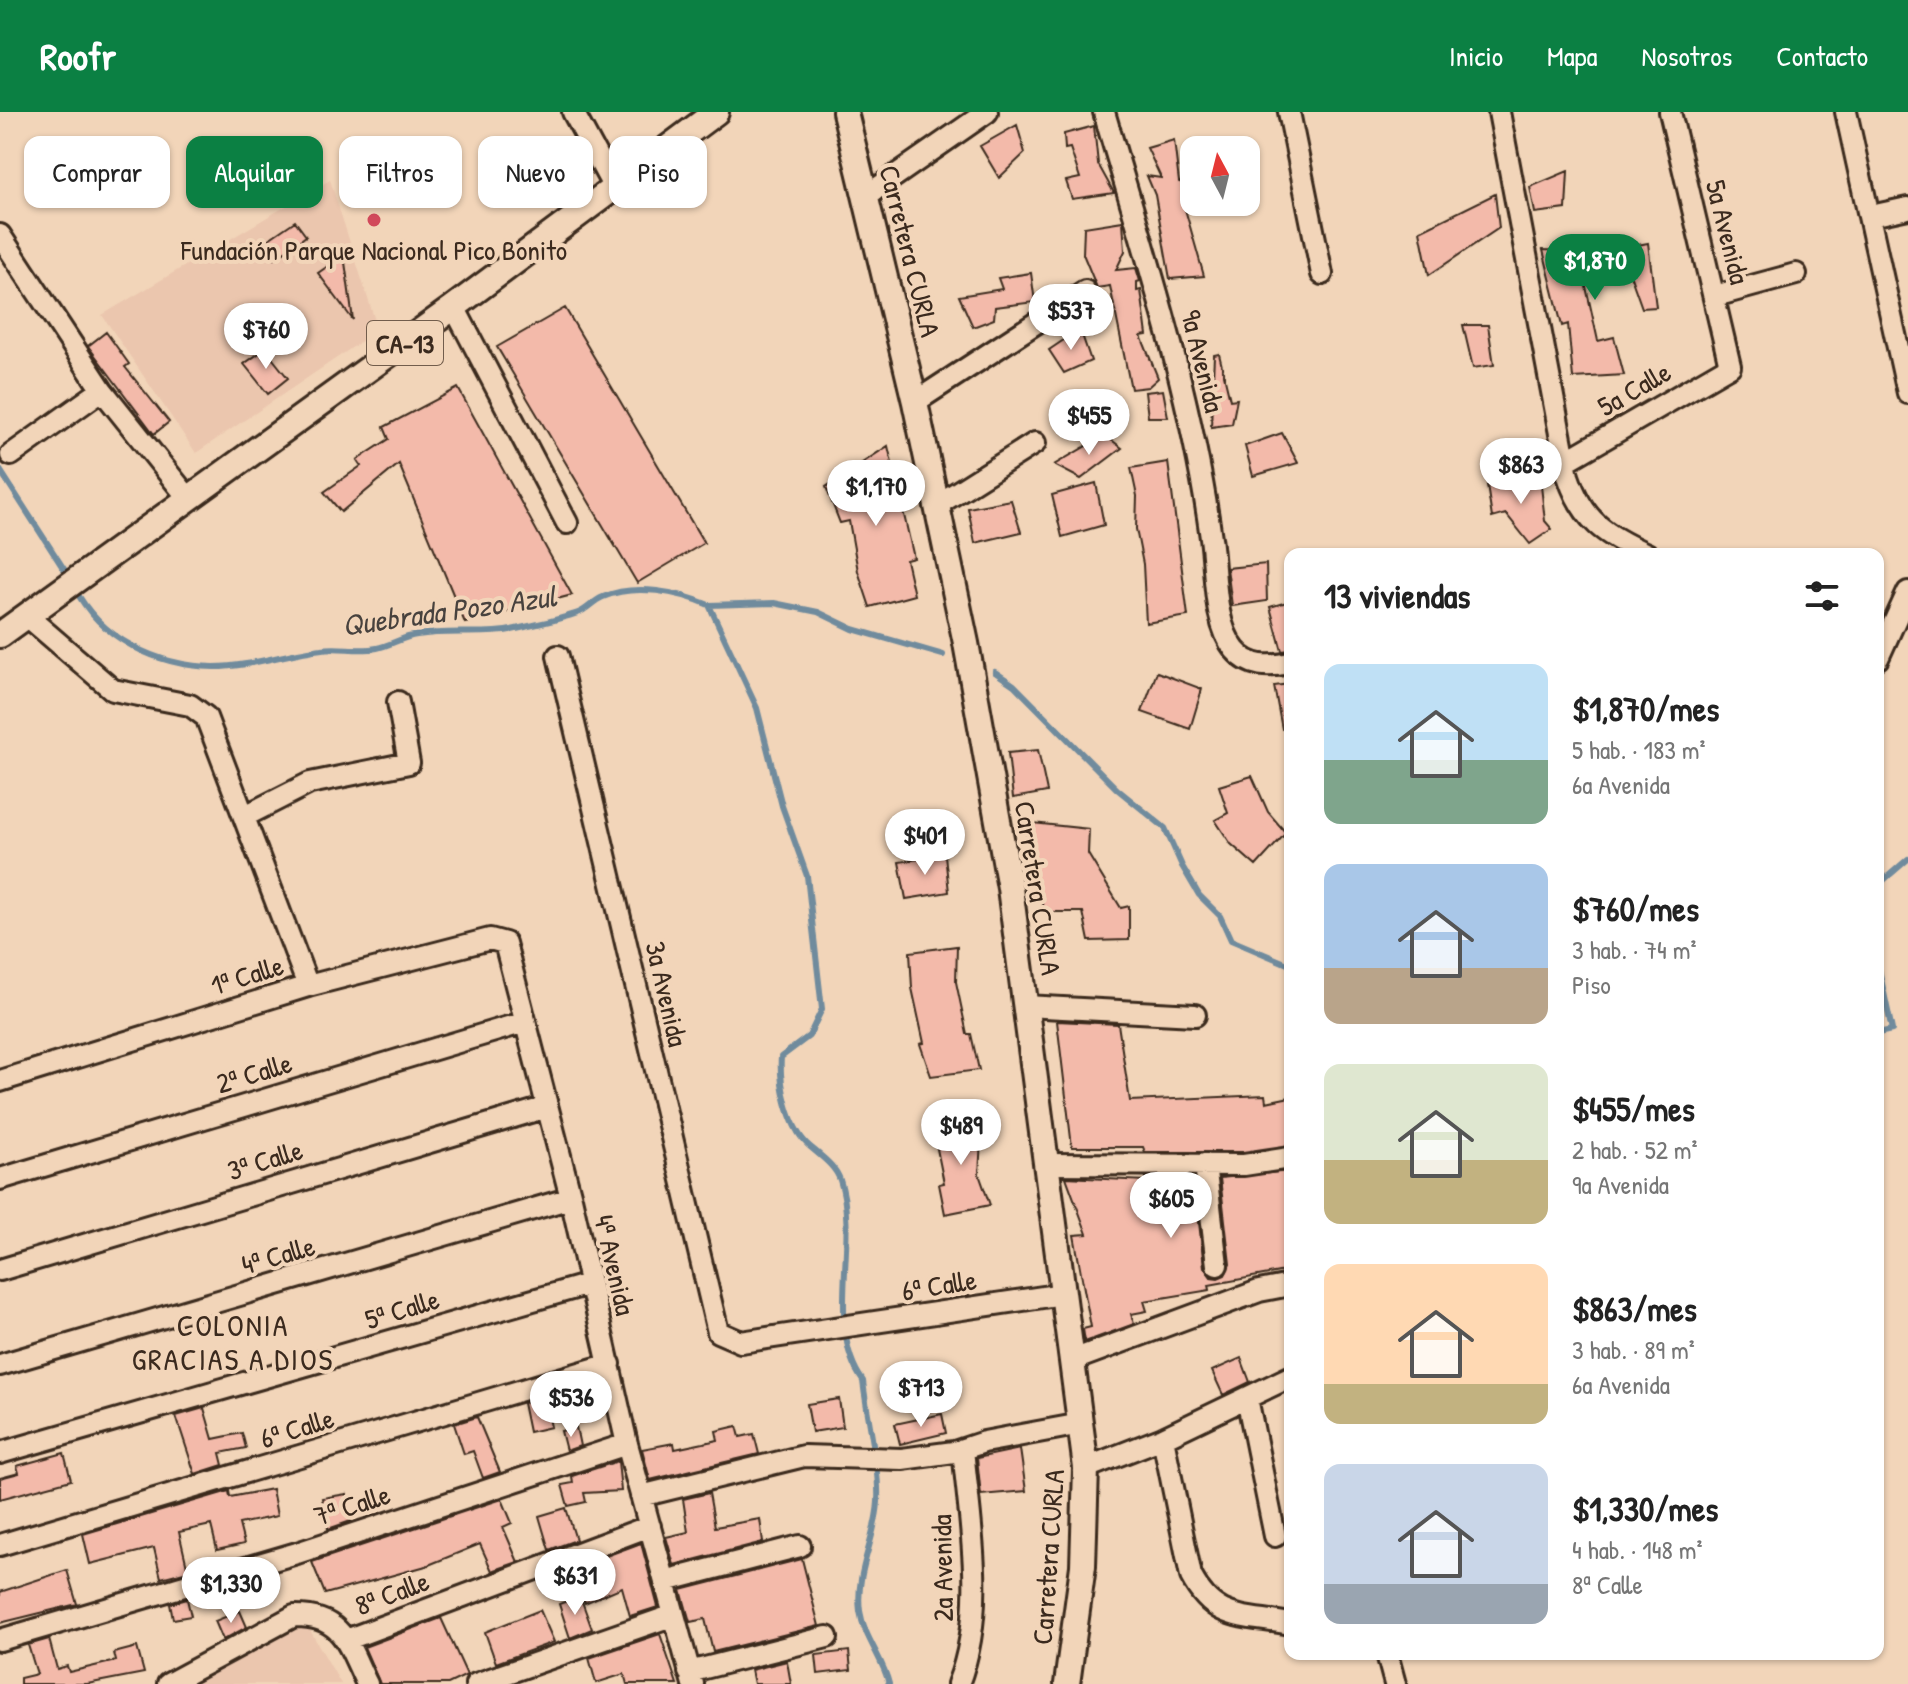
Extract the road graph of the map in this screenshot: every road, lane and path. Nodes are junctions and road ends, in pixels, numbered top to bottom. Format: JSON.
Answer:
{"nodes":[{"id":1,"x":573,"y":112,"type":"edge"},
{"id":2,"x":716,"y":112,"type":"edge"},
{"id":3,"x":845,"y":112,"type":"edge"},
{"id":4,"x":987,"y":112,"type":"edge"},
{"id":5,"x":1104,"y":112,"type":"edge"},
{"id":6,"x":1289,"y":112,"type":"edge"},
{"id":7,"x":1499,"y":112,"type":"edge"},
{"id":8,"x":1670,"y":112,"type":"edge"},
{"id":9,"x":1846,"y":112,"type":"edge"},
{"id":10,"x":683,"y":136,"type":"edge"},
{"id":11,"x":609,"y":179,"type":"edge"},
{"id":12,"x":609,"y":189,"type":"edge"},
{"id":13,"x":866,"y":196,"type":"junction"},
{"id":14,"x":1908,"y":208,"type":"edge"},
{"id":15,"x":1871,"y":216,"type":"junction"},
{"id":16,"x":2,"y":241,"type":"edge"},
{"id":17,"x":1322,"y":274,"type":"dead end"},
{"id":18,"x":1796,"y":274,"type":"dead end"},
{"id":19,"x":1085,"y":291,"type":"dead end"},
{"id":20,"x":1715,"y":296,"type":"junction"},
{"id":21,"x":454,"y":307,"type":"junction"},
{"id":22,"x":1730,"y":366,"type":"joint"},
{"id":23,"x":102,"y":390,"type":"junction"},
{"id":24,"x":1908,"y":393,"type":"edge"},
{"id":25,"x":915,"y":402,"type":"junction"},
{"id":26,"x":1035,"y":443,"type":"dead end"},
{"id":27,"x":11,"y":455,"type":"dead end"},
{"id":28,"x":1566,"y":461,"type":"junction"},
{"id":29,"x":189,"y":499,"type":"junction"},
{"id":30,"x":937,"y":505,"type":"junction"},
{"id":31,"x":567,"y":523,"type":"dead end"},
{"id":32,"x":1636,"y":548,"type":"edge"},
{"id":33,"x":1908,"y":592,"type":"edge"},
{"id":34,"x":27,"y":616,"type":"junction"},
{"id":35,"x":0,"y":635,"type":"edge"},
{"id":36,"x":1884,"y":644,"type":"edge"},
{"id":37,"x":558,"y":656,"type":"dead end"},
{"id":38,"x":1284,"y":664,"type":"edge"},
{"id":39,"x":398,"y":702,"type":"dead end"},
{"id":40,"x":245,"y":816,"type":"junction"},
{"id":41,"x":509,"y":951,"type":"joint"},
{"id":42,"x":308,"y":986,"type":"junction"},
{"id":43,"x":1025,"y":1006,"type":"junction"},
{"id":44,"x":1195,"y":1015,"type":"dead end"},
{"id":45,"x":525,"y":1022,"type":"junction"},
{"id":46,"x":0,"y":1081,"type":"edge"},
{"id":47,"x":547,"y":1107,"type":"junction"},
{"id":48,"x":1284,"y":1159,"type":"edge"},
{"id":49,"x":1045,"y":1164,"type":"junction"},
{"id":50,"x":1205,"y":1164,"type":"junction"},
{"id":51,"x":0,"y":1179,"type":"edge"},
{"id":52,"x":571,"y":1198,"type":"junction"},
{"id":53,"x":1217,"y":1265,"type":"dead end"},
{"id":54,"x":0,"y":1270,"type":"edge"},
{"id":55,"x":589,"y":1284,"type":"junction"},
{"id":56,"x":1284,"y":1286,"type":"edge"},
{"id":57,"x":1063,"y":1294,"type":"junction"},
{"id":58,"x":729,"y":1340,"type":"joint"},
{"id":59,"x":1073,"y":1360,"type":"junction"},
{"id":60,"x":610,"y":1364,"type":"junction"},
{"id":61,"x":0,"y":1365,"type":"edge"},
{"id":62,"x":1284,"y":1380,"type":"edge"},
{"id":63,"x":1247,"y":1398,"type":"junction"},
{"id":64,"x":1081,"y":1424,"type":"junction"},
{"id":65,"x":1163,"y":1438,"type":"junction"},
{"id":66,"x":627,"y":1444,"type":"junction"},
{"id":67,"x":963,"y":1449,"type":"junction"},
{"id":68,"x":0,"y":1453,"type":"edge"},
{"id":69,"x":1086,"y":1468,"type":"junction"},
{"id":70,"x":641,"y":1496,"type":"junction"},
{"id":71,"x":650,"y":1526,"type":"junction"},
{"id":72,"x":1275,"y":1536,"type":"dead end"},
{"id":73,"x":0,"y":1545,"type":"edge"},
{"id":74,"x":800,"y":1546,"type":"dead end"},
{"id":75,"x":665,"y":1581,"type":"junction"},
{"id":76,"x":674,"y":1615,"type":"junction"},
{"id":77,"x":1284,"y":1623,"type":"edge"},
{"id":78,"x":827,"y":1637,"type":"dead end"},
{"id":79,"x":0,"y":1640,"type":"edge"},
{"id":80,"x":346,"y":1640,"type":"junction"},
{"id":81,"x":1389,"y":1660,"type":"edge"},
{"id":82,"x":691,"y":1678,"type":"edge"},
{"id":83,"x":168,"y":1684,"type":"edge"},
{"id":84,"x":367,"y":1684,"type":"edge"},
{"id":85,"x":476,"y":1684,"type":"edge"},
{"id":86,"x":958,"y":1684,"type":"edge"},
{"id":87,"x":1067,"y":1684,"type":"edge"},
{"id":88,"x":1395,"y":1684,"type":"edge"}],
"edges":[{"from":1,"to":11,"type":"street"},
{"from":2,"to":10,"type":"main road","number":"CA-13"},
{"from":3,"to":13,"type":"main road","name":"Carretera CURLA"},
{"from":4,"to":13,"type":"street"},
{"from":5,"to":38,"type":"street","name":"9a Avenida"},
{"from":6,"to":17,"type":"street"},
{"from":7,"to":28,"type":"street"},
{"from":8,"to":20,"type":"street","name":"5a Avenida"},
{"from":9,"to":15,"type":"street"},
{"from":12,"to":21,"type":"main road","number":"CA-13"},
{"from":13,"to":25,"type":"main road","name":"Carretera CURLA"},
{"from":14,"to":15,"type":"street"},
{"from":15,"to":24,"type":"street"},
{"from":16,"to":23,"type":"street"},
{"from":18,"to":20,"type":"street"},
{"from":19,"to":25,"type":"street"},
{"from":20,"to":22,"type":"street","name":"5a Avenida"},
{"from":21,"to":29,"type":"main road","number":"CA-13"},
{"from":21,"to":31,"type":"street"},
{"from":22,"to":28,"type":"street","name":"5a Calle"},
{"from":23,"to":27,"type":"street"},
{"from":23,"to":29,"type":"street"},
{"from":25,"to":30,"type":"main road","name":"Carretera CURLA"},
{"from":26,"to":30,"type":"street"},
{"from":28,"to":32,"type":"street"},
{"from":29,"to":34,"type":"main road","number":"CA-13"},
{"from":30,"to":43,"type":"main road","name":"Carretera CURLA"},
{"from":33,"to":36,"type":"street"},
{"from":34,"to":35,"type":"main road","number":"CA-13"},
{"from":34,"to":40,"type":"street"},
{"from":37,"to":58,"type":"street","name":"3a Avenida"},
{"from":39,"to":40,"type":"street"},
{"from":40,"to":42,"type":"street"},
{"from":41,"to":42,"type":"street","name":"1ª Calle"},
{"from":41,"to":45,"type":"street","name":"4ª Avenida"},
{"from":42,"to":46,"type":"street","name":"1ª Calle"},
{"from":43,"to":44,"type":"street"},
{"from":43,"to":49,"type":"main road","name":"Carretera CURLA"},
{"from":45,"to":47,"type":"street","name":"4ª Avenida"},
{"from":45,"to":51,"type":"street","name":"2ª Calle"},
{"from":47,"to":52,"type":"street","name":"4ª Avenida"},
{"from":47,"to":54,"type":"street","name":"3ª Calle"},
{"from":48,"to":50,"type":"street"},
{"from":49,"to":50,"type":"street"},
{"from":49,"to":57,"type":"main road","name":"Carretera CURLA"},
{"from":50,"to":53,"type":"street"},
{"from":52,"to":55,"type":"street","name":"4ª Avenida"},
{"from":52,"to":61,"type":"street","name":"4ª Calle"},
{"from":55,"to":60,"type":"street","name":"4ª Avenida"},
{"from":55,"to":68,"type":"street","name":"5ª Calle"},
{"from":56,"to":59,"type":"street"},
{"from":57,"to":58,"type":"street","name":"6ª Calle"},
{"from":57,"to":59,"type":"main road","name":"Carretera CURLA"},
{"from":59,"to":64,"type":"main road","name":"Carretera CURLA"},
{"from":60,"to":66,"type":"street","name":"4ª Avenida"},
{"from":60,"to":73,"type":"street","name":"6ª Calle"},
{"from":62,"to":63,"type":"street"},
{"from":63,"to":65,"type":"street"},
{"from":63,"to":72,"type":"street"},
{"from":64,"to":67,"type":"street"},
{"from":64,"to":69,"type":"main road","name":"Carretera CURLA"},
{"from":65,"to":69,"type":"street"},
{"from":65,"to":77,"type":"street"},
{"from":66,"to":70,"type":"street","name":"4ª Avenida"},
{"from":66,"to":79,"type":"street","name":"7ª Calle"},
{"from":67,"to":70,"type":"street"},
{"from":67,"to":86,"type":"street","name":"2a Avenida"},
{"from":69,"to":87,"type":"main road","name":"Carretera CURLA"},
{"from":70,"to":71,"type":"street","name":"4ª Avenida"},
{"from":71,"to":75,"type":"street","name":"4ª Avenida"},
{"from":71,"to":80,"type":"street","name":"8ª Calle"},
{"from":74,"to":75,"type":"street"},
{"from":75,"to":76,"type":"street","name":"4ª Avenida"},
{"from":76,"to":82,"type":"street","name":"4ª Avenida"},
{"from":76,"to":85,"type":"street"},
{"from":78,"to":82,"type":"street"},
{"from":80,"to":83,"type":"street","name":"8ª Calle"},
{"from":80,"to":84,"type":"street"},
{"from":81,"to":88,"type":"street"}]}
